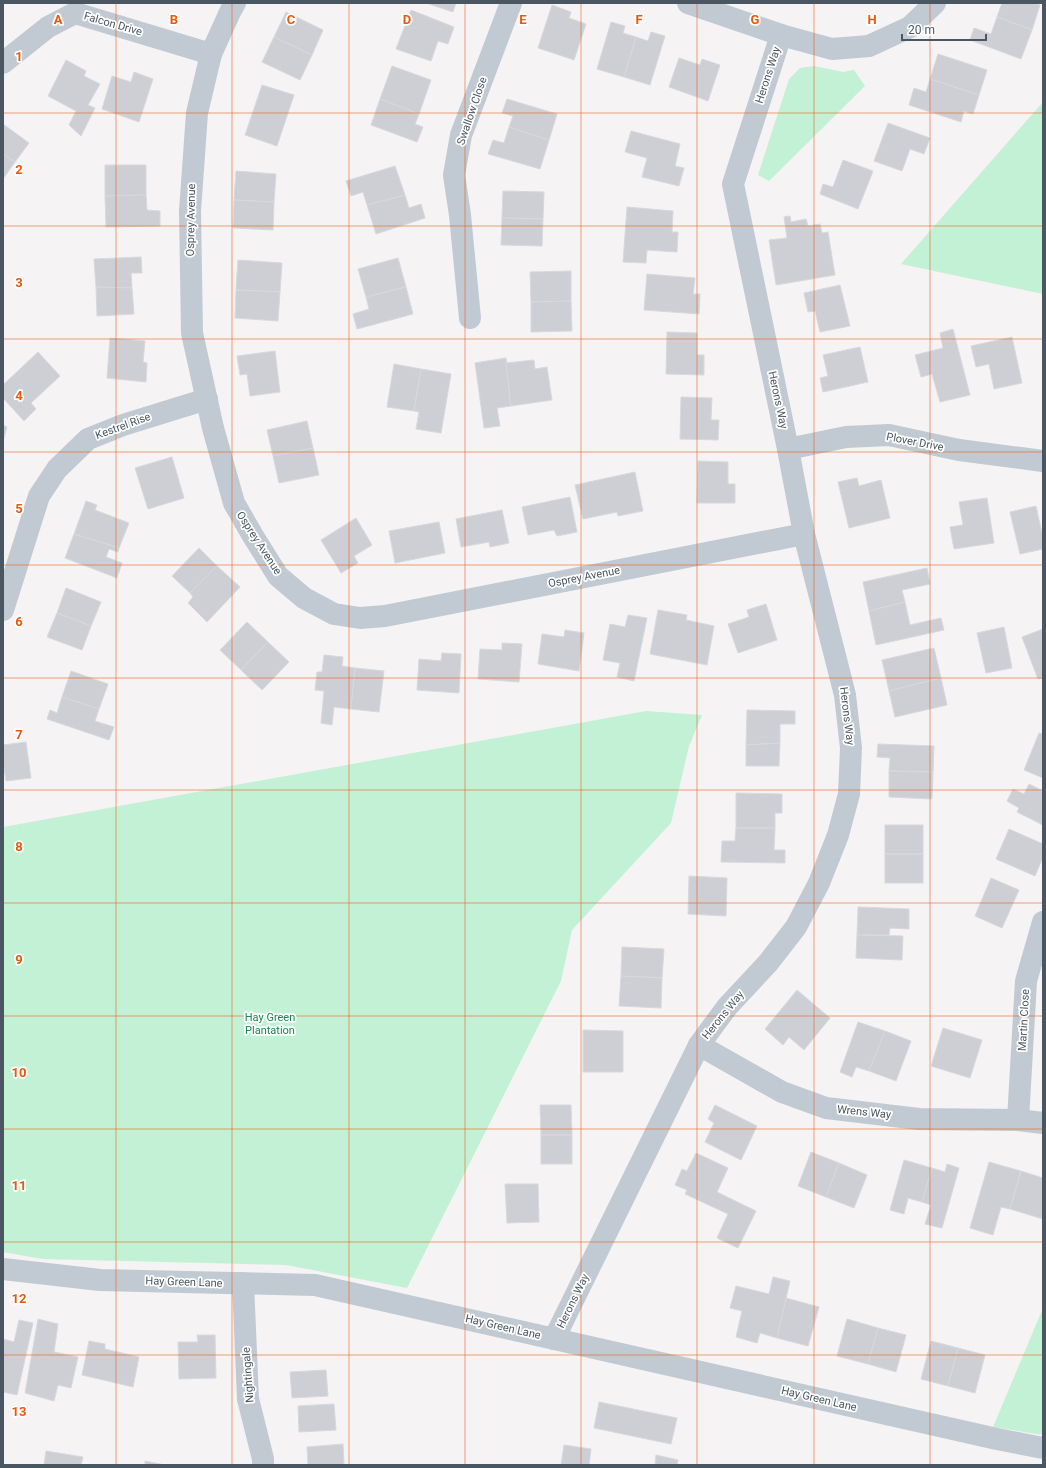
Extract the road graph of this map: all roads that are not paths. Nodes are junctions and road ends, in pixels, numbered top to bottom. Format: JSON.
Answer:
{"nodes":[{"id":1,"x":235,"y":3,"type":"edge"},
{"id":2,"x":511,"y":3,"type":"edge"},
{"id":3,"x":688,"y":3,"type":"edge"},
{"id":4,"x":935,"y":3,"type":"edge"},
{"id":5,"x":781,"y":35,"type":"junction"},
{"id":6,"x":211,"y":54,"type":"junction"},
{"id":7,"x":3,"y":63,"type":"edge"},
{"id":8,"x":470,"y":318,"type":"dead end"},
{"id":9,"x":207,"y":399,"type":"junction"},
{"id":10,"x":788,"y":449,"type":"junction"},
{"id":11,"x":1043,"y":461,"type":"edge"},
{"id":12,"x":804,"y":534,"type":"junction"},
{"id":13,"x":3,"y":610,"type":"edge"},
{"id":14,"x":1043,"y":922,"type":"edge"},
{"id":15,"x":699,"y":1045,"type":"junction"},
{"id":16,"x":1018,"y":1120,"type":"junction"},
{"id":17,"x":1043,"y":1123,"type":"edge"},
{"id":18,"x":3,"y":1269,"type":"edge"},
{"id":19,"x":243,"y":1283,"type":"junction"},
{"id":20,"x":554,"y":1339,"type":"junction"},
{"id":21,"x":1043,"y":1448,"type":"edge"},
{"id":22,"x":263,"y":1465,"type":"edge"}],
"edges":[{"from":1,"to":6,"type":"street","name":"Osprey Avenue"},
{"from":2,"to":8,"type":"street","name":"Swallow Close"},
{"from":3,"to":5,"type":"street"},
{"from":4,"to":5,"type":"street"},
{"from":5,"to":10,"type":"street","name":"Herons Way"},
{"from":6,"to":7,"type":"street","name":"Falcon Drive"},
{"from":6,"to":9,"type":"street","name":"Osprey Avenue"},
{"from":9,"to":12,"type":"street","name":"Osprey Avenue"},
{"from":9,"to":13,"type":"street","name":"Kestrel Rise"},
{"from":10,"to":11,"type":"street","name":"Plover Drive"},
{"from":10,"to":12,"type":"street","name":"Herons Way"},
{"from":12,"to":15,"type":"street","name":"Herons Way"},
{"from":14,"to":16,"type":"street","name":"Martin Close"},
{"from":15,"to":16,"type":"street","name":"Wrens Way"},
{"from":15,"to":20,"type":"street","name":"Herons Way"},
{"from":16,"to":17,"type":"street","name":"Wrens Way"},
{"from":18,"to":19,"type":"street","name":"Hay Green Lane"},
{"from":19,"to":20,"type":"street","name":"Hay Green Lane"},
{"from":19,"to":22,"type":"street","name":"Nightingale"},
{"from":20,"to":21,"type":"street","name":"Hay Green Lane"}]}
